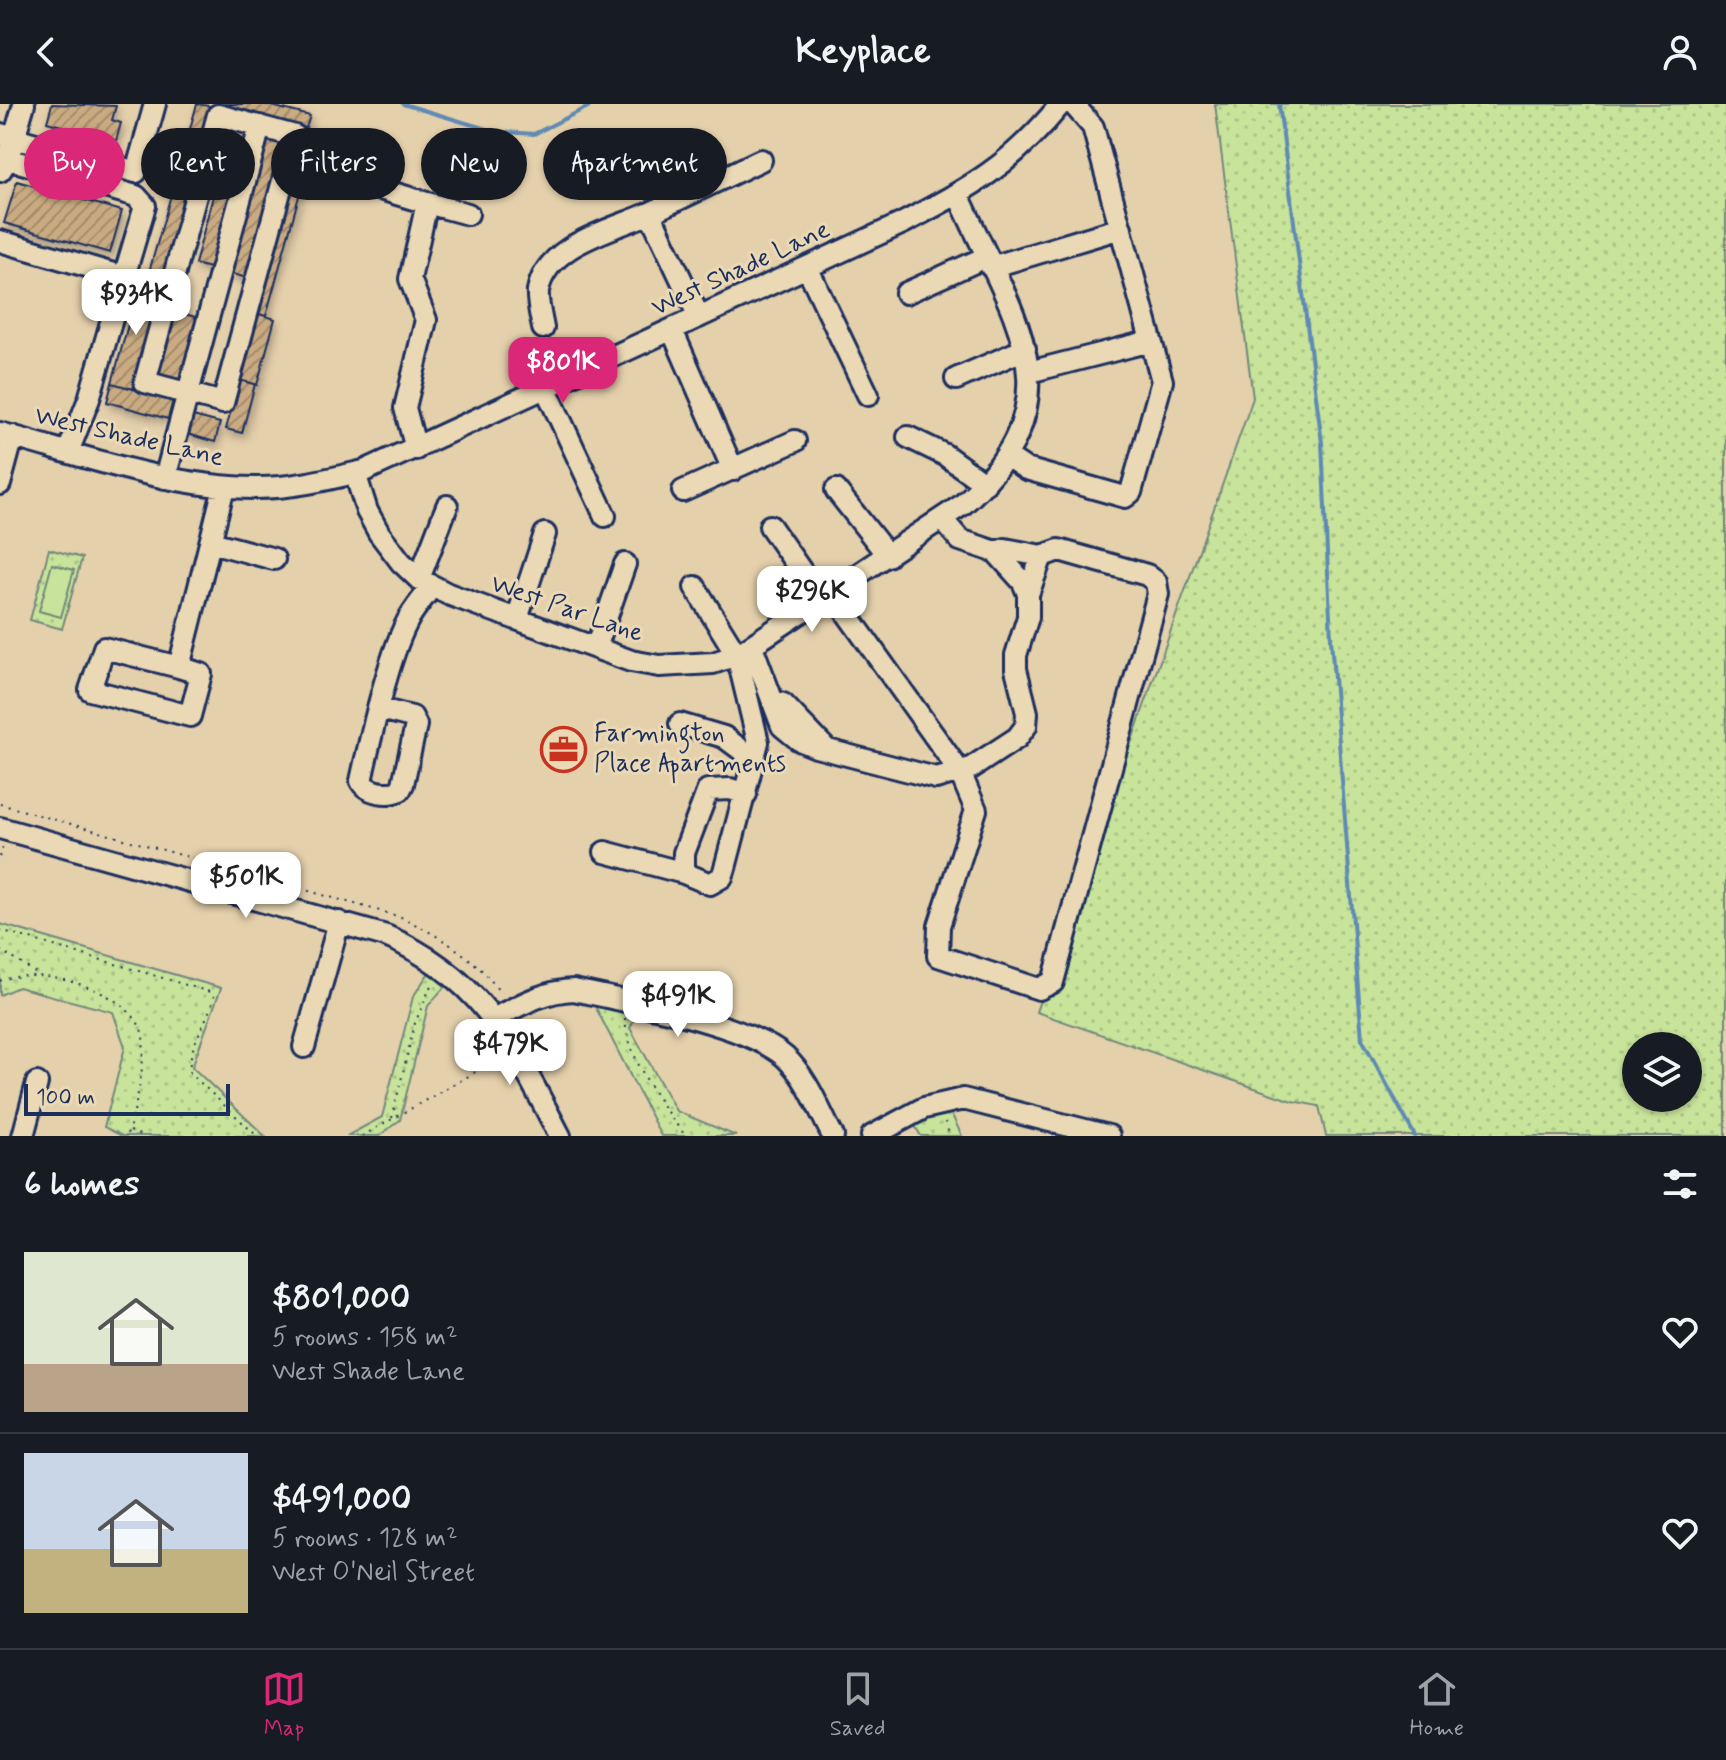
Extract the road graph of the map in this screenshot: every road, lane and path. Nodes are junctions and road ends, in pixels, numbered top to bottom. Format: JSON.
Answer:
{"nodes":[{"id":1,"x":24,"y":104,"type":"edge"},
{"id":2,"x":155,"y":104,"type":"edge"},
{"id":3,"x":1061,"y":104,"type":"edge"},
{"id":4,"x":1073,"y":104,"type":"edge"},
{"id":5,"x":260,"y":126,"type":"junction"},
{"id":6,"x":7,"y":136,"type":"edge"},
{"id":7,"x":761,"y":160,"type":"dead end"},
{"id":8,"x":4,"y":165,"type":"edge"},
{"id":9,"x":958,"y":194,"type":"junction"},
{"id":10,"x":405,"y":196,"type":"edge"},
{"id":11,"x":427,"y":203,"type":"junction"},
{"id":12,"x":650,"y":213,"type":"junction"},
{"id":13,"x":468,"y":214,"type":"dead end"},
{"id":14,"x":1121,"y":228,"type":"junction"},
{"id":15,"x":0,"y":241,"type":"edge"},
{"id":16,"x":988,"y":262,"type":"junction"},
{"id":17,"x":807,"y":267,"type":"junction"},
{"id":18,"x":124,"y":277,"type":"junction"},
{"id":19,"x":906,"y":293,"type":"dead end"},
{"id":20,"x":699,"y":317,"type":"junction"},
{"id":21,"x":543,"y":328,"type":"dead end"},
{"id":22,"x":672,"y":330,"type":"junction"},
{"id":23,"x":1151,"y":341,"type":"junction"},
{"id":24,"x":1025,"y":349,"type":"junction"},
{"id":25,"x":1029,"y":372,"type":"junction"},
{"id":26,"x":956,"y":379,"type":"dead end"},
{"id":27,"x":546,"y":389,"type":"junction"},
{"id":28,"x":188,"y":394,"type":"junction"},
{"id":29,"x":868,"y":395,"type":"dead end"},
{"id":30,"x":7,"y":434,"type":"edge"},
{"id":31,"x":908,"y":437,"type":"dead end"},
{"id":32,"x":795,"y":441,"type":"dead end"},
{"id":33,"x":416,"y":449,"type":"junction"},
{"id":34,"x":68,"y":452,"type":"junction"},
{"id":35,"x":1008,"y":457,"type":"junction"},
{"id":36,"x":733,"y":470,"type":"junction"},
{"id":37,"x":355,"y":473,"type":"junction"},
{"id":38,"x":165,"y":478,"type":"junction"},
{"id":39,"x":0,"y":484,"type":"edge"},
{"id":40,"x":985,"y":484,"type":"junction"},
{"id":41,"x":224,"y":487,"type":"junction"},
{"id":42,"x":836,"y":490,"type":"dead end"},
{"id":43,"x":683,"y":491,"type":"dead end"},
{"id":44,"x":447,"y":506,"type":"dead end"},
{"id":45,"x":605,"y":516,"type":"dead end"},
{"id":46,"x":942,"y":519,"type":"junction"},
{"id":47,"x":770,"y":526,"type":"dead end"},
{"id":48,"x":545,"y":534,"type":"dead end"},
{"id":49,"x":211,"y":542,"type":"junction"},
{"id":50,"x":996,"y":552,"type":"junction"},
{"id":51,"x":888,"y":556,"type":"junction"},
{"id":52,"x":1042,"y":556,"type":"junction"},
{"id":53,"x":274,"y":559,"type":"dead end"},
{"id":54,"x":625,"y":564,"type":"dead end"},
{"id":55,"x":426,"y":582,"type":"junction"},
{"id":56,"x":695,"y":587,"type":"dead end"},
{"id":57,"x":1028,"y":594,"type":"junction"},
{"id":58,"x":827,"y":598,"type":"junction"},
{"id":59,"x":517,"y":619,"type":"junction"},
{"id":60,"x":596,"y":648,"type":"junction"},
{"id":61,"x":745,"y":651,"type":"junction"},
{"id":62,"x":179,"y":667,"type":"junction"},
{"id":63,"x":380,"y":709,"type":"dead end"},
{"id":64,"x":680,"y":724,"type":"dead end"},
{"id":65,"x":755,"y":760,"type":"junction"},
{"id":66,"x":960,"y":772,"type":"junction"},
{"id":67,"x":746,"y":794,"type":"junction"},
{"id":68,"x":0,"y":804,"type":"edge"},
{"id":69,"x":2,"y":836,"type":"edge"},
{"id":70,"x":605,"y":852,"type":"dead end"},
{"id":71,"x":0,"y":857,"type":"edge"},
{"id":72,"x":684,"y":873,"type":"junction"},
{"id":73,"x":339,"y":922,"type":"junction"},
{"id":74,"x":0,"y":930,"type":"edge"},
{"id":75,"x":0,"y":950,"type":"edge"},
{"id":76,"x":39,"y":975,"type":"junction"},
{"id":77,"x":435,"y":978,"type":"dead end"},
{"id":78,"x":0,"y":981,"type":"edge"},
{"id":79,"x":500,"y":993,"type":"dead end"},
{"id":80,"x":626,"y":1012,"type":"dead end"},
{"id":81,"x":493,"y":1019,"type":"junction"},
{"id":82,"x":304,"y":1047,"type":"dead end"},
{"id":83,"x":503,"y":1057,"type":"dead end"},
{"id":84,"x":37,"y":1083,"type":"dead end"},
{"id":85,"x":941,"y":1114,"type":"dead end"},
{"id":86,"x":392,"y":1119,"type":"junction"},
{"id":87,"x":129,"y":1130,"type":"junction"},
{"id":88,"x":23,"y":1136,"type":"edge"},
{"id":89,"x":126,"y":1136,"type":"edge"},
{"id":90,"x":143,"y":1136,"type":"edge"},
{"id":91,"x":257,"y":1136,"type":"edge"},
{"id":92,"x":362,"y":1136,"type":"edge"},
{"id":93,"x":560,"y":1136,"type":"edge"},
{"id":94,"x":686,"y":1136,"type":"edge"},
{"id":95,"x":833,"y":1136,"type":"edge"},
{"id":96,"x":872,"y":1136,"type":"edge"},
{"id":97,"x":950,"y":1136,"type":"edge"},
{"id":98,"x":1109,"y":1136,"type":"edge"}],
"edges":[{"from":1,"to":6,"type":"street"},
{"from":2,"to":6,"type":"street"},
{"from":3,"to":9,"type":"street","name":"West Shade Lane"},
{"from":4,"to":14,"type":"street"},
{"from":5,"to":28,"type":"street"},
{"from":5,"to":28,"type":"street"},
{"from":5,"to":28,"type":"street"},
{"from":6,"to":8,"type":"street"},
{"from":7,"to":12,"type":"street"},
{"from":8,"to":18,"type":"street"},
{"from":9,"to":16,"type":"street","name":"West Par Lane"},
{"from":9,"to":17,"type":"street","name":"West Shade Lane"},
{"from":10,"to":11,"type":"street"},
{"from":11,"to":13,"type":"street"},
{"from":11,"to":33,"type":"street"},
{"from":12,"to":20,"type":"street"},
{"from":12,"to":21,"type":"street"},
{"from":14,"to":16,"type":"street"},
{"from":14,"to":23,"type":"street"},
{"from":15,"to":18,"type":"street"},
{"from":16,"to":19,"type":"street"},
{"from":16,"to":24,"type":"street","name":"West Par Lane"},
{"from":17,"to":20,"type":"street","name":"West Shade Lane"},
{"from":17,"to":29,"type":"street"},
{"from":18,"to":34,"type":"street"},
{"from":20,"to":22,"type":"street","name":"West Shade Lane"},
{"from":22,"to":27,"type":"street","name":"West Shade Lane"},
{"from":22,"to":36,"type":"street"},
{"from":23,"to":25,"type":"street"},
{"from":23,"to":35,"type":"street"},
{"from":24,"to":25,"type":"street","name":"West Par Lane"},
{"from":24,"to":26,"type":"street"},
{"from":25,"to":35,"type":"street","name":"West Par Lane"},
{"from":27,"to":33,"type":"street","name":"West Shade Lane"},
{"from":27,"to":45,"type":"street"},
{"from":28,"to":38,"type":"street"},
{"from":30,"to":34,"type":"street","name":"West Shade Lane"},
{"from":30,"to":39,"type":"street"},
{"from":31,"to":40,"type":"street"},
{"from":32,"to":36,"type":"street"},
{"from":33,"to":37,"type":"street","name":"West Shade Lane"},
{"from":34,"to":38,"type":"street","name":"West Shade Lane"},
{"from":35,"to":40,"type":"street","name":"West Par Lane"},
{"from":36,"to":43,"type":"street"},
{"from":37,"to":41,"type":"street","name":"West Shade Lane"},
{"from":37,"to":55,"type":"street","name":"West Par Lane"},
{"from":38,"to":41,"type":"street","name":"West Shade Lane"},
{"from":40,"to":46,"type":"street","name":"West Par Lane"},
{"from":41,"to":49,"type":"street"},
{"from":42,"to":51,"type":"street"},
{"from":44,"to":55,"type":"street"},
{"from":46,"to":50,"type":"street"},
{"from":46,"to":51,"type":"street","name":"West Par Lane"},
{"from":47,"to":58,"type":"street"},
{"from":48,"to":59,"type":"street"},
{"from":49,"to":53,"type":"street"},
{"from":49,"to":62,"type":"street"},
{"from":50,"to":52,"type":"street"},
{"from":50,"to":57,"type":"street"},
{"from":51,"to":58,"type":"street","name":"West Par Lane"},
{"from":52,"to":57,"type":"street"},
{"from":52,"to":66,"type":"street"},
{"from":54,"to":60,"type":"street"},
{"from":55,"to":59,"type":"street","name":"West Par Lane"},
{"from":55,"to":63,"type":"street"},
{"from":56,"to":61,"type":"street"},
{"from":57,"to":66,"type":"street"},
{"from":58,"to":61,"type":"street","name":"West Par Lane"},
{"from":58,"to":66,"type":"street"},
{"from":59,"to":60,"type":"street","name":"West Par Lane"},
{"from":60,"to":61,"type":"street","name":"West Par Lane"},
{"from":61,"to":65,"type":"street"},
{"from":61,"to":66,"type":"street"},
{"from":62,"to":62,"type":"street"},
{"from":64,"to":65,"type":"street"},
{"from":65,"to":67,"type":"street"},
{"from":67,"to":72,"type":"street"},
{"from":67,"to":72,"type":"street"},
{"from":68,"to":79,"type":"path"},
{"from":69,"to":71,"type":"path"},
{"from":69,"to":73,"type":"street"},
{"from":70,"to":72,"type":"street"},
{"from":73,"to":81,"type":"street"},
{"from":73,"to":82,"type":"street"},
{"from":74,"to":91,"type":"path"},
{"from":75,"to":76,"type":"path"},
{"from":76,"to":78,"type":"path"},
{"from":76,"to":87,"type":"path"},
{"from":77,"to":86,"type":"path"},
{"from":80,"to":94,"type":"path"},
{"from":81,"to":93,"type":"street"},
{"from":81,"to":95,"type":"street"},
{"from":83,"to":86,"type":"path"},
{"from":84,"to":88,"type":"street"},
{"from":85,"to":97,"type":"path"},
{"from":86,"to":92,"type":"path"},
{"from":87,"to":89,"type":"path"},
{"from":87,"to":90,"type":"path"},
{"from":96,"to":98,"type":"street"}]}
